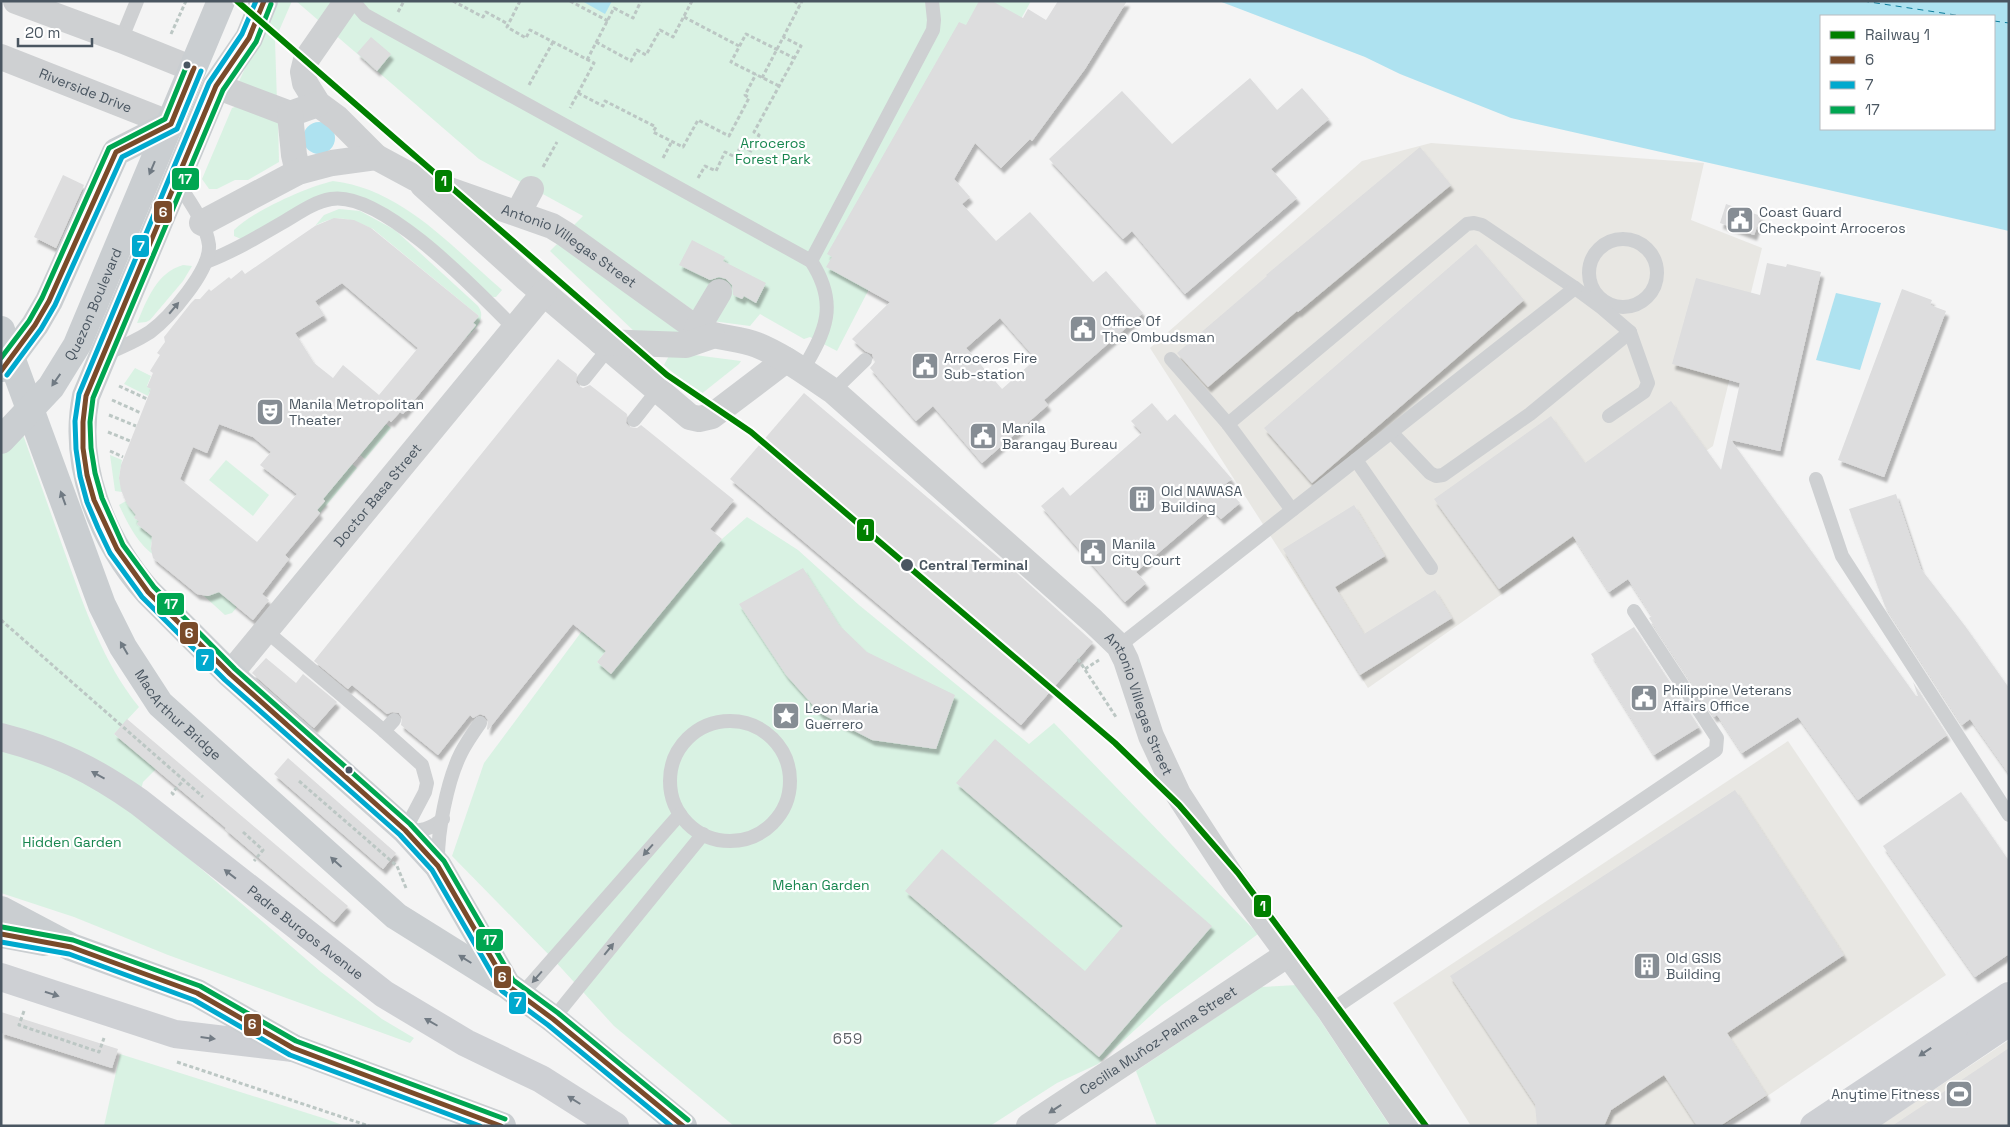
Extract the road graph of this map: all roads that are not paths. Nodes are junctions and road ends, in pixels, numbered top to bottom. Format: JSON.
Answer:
{"nodes":[{"id":1,"x":16,"y":1,"type":"edge"},
{"id":2,"x":137,"y":1,"type":"edge"},
{"id":3,"x":221,"y":1,"type":"edge"},
{"id":4,"x":264,"y":1,"type":"edge"},
{"id":5,"x":347,"y":1,"type":"edge"},
{"id":6,"x":353,"y":1,"type":"edge"},
{"id":7,"x":932,"y":1,"type":"edge"},
{"id":8,"x":121,"y":40,"type":"junction"},
{"id":9,"x":1,"y":57,"type":"edge"},
{"id":10,"x":193,"y":69,"type":"junction"},
{"id":11,"x":216,"y":86,"type":"junction"},
{"id":12,"x":318,"y":104,"type":"junction"},
{"id":13,"x":290,"y":114,"type":"junction"},
{"id":14,"x":171,"y":124,"type":"junction"},
{"id":15,"x":376,"y":157,"type":"junction"},
{"id":16,"x":298,"y":172,"type":"junction"},
{"id":17,"x":415,"y":178,"type":"junction"},
{"id":18,"x":176,"y":179,"type":"junction"},
{"id":19,"x":532,"y":189,"type":"road end"},
{"id":20,"x":518,"y":213,"type":"junction"},
{"id":21,"x":202,"y":223,"type":"junction"},
{"id":22,"x":811,"y":261,"type":"junction"},
{"id":23,"x":206,"y":262,"type":"junction"},
{"id":24,"x":1575,"y":288,"type":"junction"},
{"id":25,"x":719,"y":292,"type":"dead end"},
{"id":26,"x":544,"y":293,"type":"junction"},
{"id":27,"x":1603,"y":305,"type":"junction"},
{"id":28,"x":514,"y":328,"type":"junction"},
{"id":29,"x":1,"y":330,"type":"edge"},
{"id":30,"x":705,"y":332,"type":"junction"},
{"id":31,"x":1630,"y":332,"type":"junction"},
{"id":32,"x":605,"y":346,"type":"junction"},
{"id":33,"x":102,"y":356,"type":"junction"},
{"id":34,"x":1171,"y":359,"type":"dead end"},
{"id":35,"x":865,"y":360,"type":"dead end"},
{"id":36,"x":794,"y":365,"type":"junction"},
{"id":37,"x":1,"y":371,"type":"edge"},
{"id":38,"x":584,"y":379,"type":"dead end"},
{"id":39,"x":657,"y":391,"type":"junction"},
{"id":40,"x":833,"y":391,"type":"junction"},
{"id":41,"x":1609,"y":416,"type":"dead end"},
{"id":42,"x":634,"y":420,"type":"dead end"},
{"id":43,"x":1228,"y":424,"type":"junction"},
{"id":44,"x":1391,"y":432,"type":"junction"},
{"id":45,"x":1,"y":440,"type":"edge"},
{"id":46,"x":1356,"y":460,"type":"junction"},
{"id":47,"x":1816,"y":479,"type":"dead end"},
{"id":48,"x":1292,"y":510,"type":"junction"},
{"id":49,"x":1431,"y":568,"type":"dead end"},
{"id":50,"x":1634,"y":610,"type":"dead end"},
{"id":51,"x":266,"y":630,"type":"junction"},
{"id":52,"x":1119,"y":646,"type":"junction"},
{"id":53,"x":230,"y":674,"type":"junction"},
{"id":54,"x":394,"y":720,"type":"dead end"},
{"id":55,"x":480,"y":723,"type":"dead end"},
{"id":56,"x":384,"y":731,"type":"junction"},
{"id":57,"x":1,"y":737,"type":"edge"},
{"id":58,"x":680,"y":814,"type":"junction"},
{"id":59,"x":2009,"y":815,"type":"edge"},
{"id":60,"x":442,"y":819,"type":"junction"},
{"id":61,"x":405,"y":830,"type":"junction"},
{"id":62,"x":703,"y":834,"type":"junction"},
{"id":63,"x":438,"y":866,"type":"junction"},
{"id":64,"x":1,"y":910,"type":"edge"},
{"id":65,"x":1,"y":934,"type":"edge"},
{"id":66,"x":71,"y":947,"type":"junction"},
{"id":67,"x":1287,"y":954,"type":"junction"},
{"id":68,"x":3,"y":978,"type":"edge"},
{"id":69,"x":514,"y":990,"type":"junction"},
{"id":70,"x":2009,"y":996,"type":"edge"},
{"id":71,"x":1330,"y":1011,"type":"junction"},
{"id":72,"x":553,"y":1019,"type":"junction"},
{"id":73,"x":1997,"y":1022,"type":"edge"},
{"id":74,"x":1955,"y":1045,"type":"junction"},
{"id":75,"x":292,"y":1048,"type":"junction"},
{"id":76,"x":502,"y":1126,"type":"edge"},
{"id":77,"x":615,"y":1126,"type":"edge"},
{"id":78,"x":683,"y":1126,"type":"edge"},
{"id":79,"x":1029,"y":1126,"type":"edge"},
{"id":80,"x":1406,"y":1126,"type":"edge"},
{"id":81,"x":1814,"y":1126,"type":"edge"},
{"id":82,"x":1855,"y":1126,"type":"edge"}],
"edges":[{"from":1,"to":8,"type":"street"},
{"from":2,"to":8,"type":"lane"},
{"from":3,"to":10,"type":"main road","name":"Quezon Boulevard"},
{"from":4,"to":11,"type":"main road","name":"Quezon Boulevard"},
{"from":5,"to":12,"type":"street","name":"Antonio Villegas Street"},
{"from":6,"to":22,"type":"lane"},
{"from":7,"to":22,"type":"lane"},
{"from":8,"to":10,"type":"street"},
{"from":9,"to":14,"type":"street","name":"Riverside Drive"},
{"from":10,"to":14,"type":"main road","name":"Quezon Boulevard"},
{"from":11,"to":13,"type":"street"},
{"from":11,"to":18,"type":"main road","name":"Quezon Boulevard"},
{"from":12,"to":13,"type":"street"},
{"from":12,"to":15,"type":"street","name":"Antonio Villegas Street"},
{"from":13,"to":16,"type":"street"},
{"from":14,"to":37,"type":"main road"},
{"from":14,"to":45,"type":"main road","name":"Quezon Boulevard","one_way":true},
{"from":15,"to":16,"type":"street"},
{"from":15,"to":17,"type":"street","name":"Antonio Villegas Street"},
{"from":16,"to":21,"type":"street"},
{"from":17,"to":20,"type":"street","name":"Antonio Villegas Street"},
{"from":17,"to":26,"type":"street","name":"Antonio Villegas Street"},
{"from":18,"to":21,"type":"lane"},
{"from":18,"to":33,"type":"main road","name":"Quezon Boulevard"},
{"from":19,"to":20,"type":"street"},
{"from":20,"to":30,"type":"street","name":"Antonio Villegas Street"},
{"from":21,"to":23,"type":"lane"},
{"from":22,"to":36,"type":"lane"},
{"from":23,"to":28,"type":"lane"},
{"from":33,"to":23,"type":"lane","one_way":true},
{"from":24,"to":27,"type":"lane"},
{"from":24,"to":43,"type":"lane"},
{"from":24,"to":44,"type":"lane"},
{"from":25,"to":30,"type":"street"},
{"from":26,"to":28,"type":"street","name":"Doctor Basa Street"},
{"from":26,"to":32,"type":"street","name":"Antonio Villegas Street"},
{"from":27,"to":27,"type":"lane"},
{"from":27,"to":31,"type":"lane"},
{"from":28,"to":51,"type":"street","name":"Doctor Basa Street"},
{"from":69,"to":29,"type":"main road","name":"MacArthur Bridge","one_way":true},
{"from":30,"to":32,"type":"street","name":"Antonio Villegas Street"},
{"from":30,"to":36,"type":"street","name":"Antonio Villegas Street"},
{"from":31,"to":41,"type":"lane"},
{"from":31,"to":44,"type":"lane"},
{"from":32,"to":38,"type":"lane"},
{"from":32,"to":39,"type":"street","name":"Antonio Villegas Street"},
{"from":33,"to":53,"type":"main road","name":"Quezon Boulevard"},
{"from":34,"to":43,"type":"lane"},
{"from":35,"to":40,"type":"lane"},
{"from":36,"to":39,"type":"street","name":"Antonio Villegas Street"},
{"from":36,"to":40,"type":"street","name":"Antonio Villegas Street"},
{"from":39,"to":42,"type":"lane"},
{"from":40,"to":52,"type":"street","name":"Antonio Villegas Street"},
{"from":43,"to":48,"type":"lane"},
{"from":44,"to":46,"type":"lane"},
{"from":46,"to":48,"type":"lane"},
{"from":46,"to":49,"type":"lane"},
{"from":47,"to":59,"type":"lane"},
{"from":48,"to":52,"type":"lane"},
{"from":50,"to":71,"type":"lane"},
{"from":51,"to":53,"type":"street","name":"Doctor Basa Street"},
{"from":51,"to":56,"type":"lane"},
{"from":52,"to":67,"type":"street","name":"Antonio Villegas Street"},
{"from":53,"to":61,"type":"main road","name":"Quezon Boulevard"},
{"from":54,"to":56,"type":"lane"},
{"from":55,"to":60,"type":"lane"},
{"from":56,"to":61,"type":"lane"},
{"from":77,"to":57,"type":"main road","name":"Padre Burgos Avenue","one_way":true},
{"from":58,"to":62,"type":"lane"},
{"from":58,"to":62,"type":"lane"},
{"from":58,"to":69,"type":"lane","one_way":true},
{"from":60,"to":61,"type":"lane"},
{"from":60,"to":63,"type":"lane"},
{"from":61,"to":63,"type":"main road","name":"Quezon Boulevard"},
{"from":72,"to":62,"type":"lane","one_way":true},
{"from":63,"to":69,"type":"main road","name":"Quezon Boulevard"},
{"from":64,"to":66,"type":"main road"},
{"from":65,"to":66,"type":"main road"},
{"from":66,"to":75,"type":"main road"},
{"from":67,"to":71,"type":"street","name":"Antonio Villegas Street"},
{"from":67,"to":79,"type":"street","name":"Cecilia Muñoz-Palma Street","one_way":true},
{"from":68,"to":75,"type":"main road","one_way":true},
{"from":69,"to":72,"type":"main road","name":"Quezon Boulevard"},
{"from":70,"to":73,"type":"main road"},
{"from":71,"to":80,"type":"street","name":"Antonio Villegas Street"},
{"from":72,"to":78,"type":"main road","name":"Quezon Boulevard"},
{"from":73,"to":74,"type":"main road"},
{"from":74,"to":81,"type":"main road","one_way":true},
{"from":74,"to":82,"type":"main road"},
{"from":75,"to":76,"type":"main road"}]}
